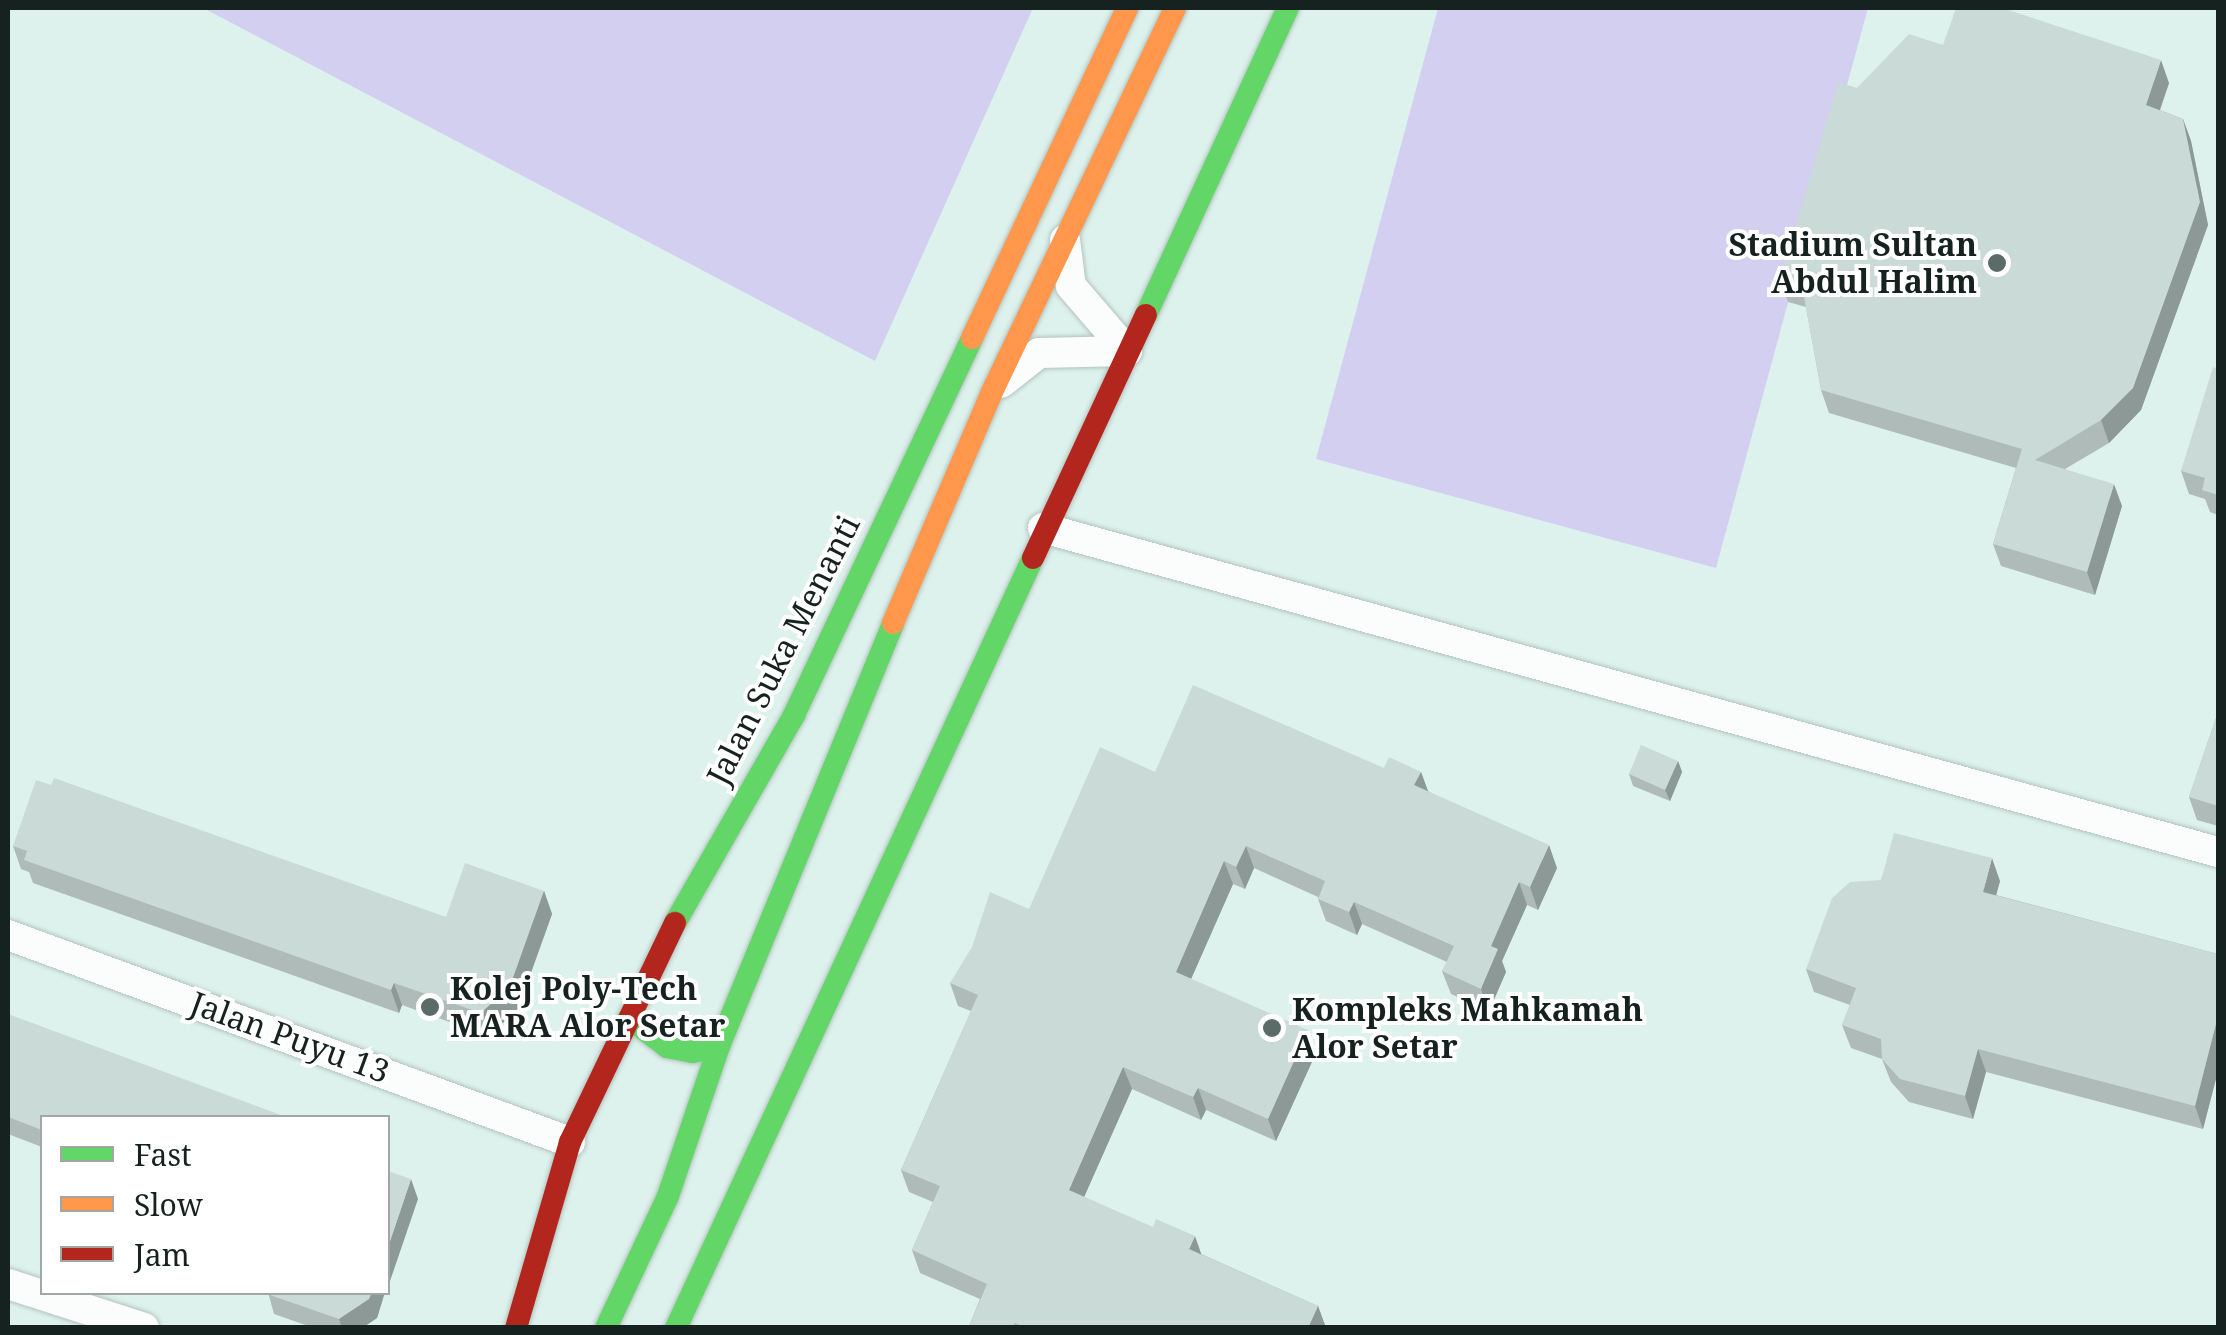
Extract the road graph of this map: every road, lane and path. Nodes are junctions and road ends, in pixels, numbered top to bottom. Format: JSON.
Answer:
{"nodes":[{"id":1,"x":1127,"y":8,"type":"edge"},
{"id":2,"x":1176,"y":8,"type":"edge"},
{"id":3,"x":1288,"y":8,"type":"edge"},
{"id":4,"x":1065,"y":237,"type":"junction"},
{"id":5,"x":1127,"y":350,"type":"junction"},
{"id":6,"x":991,"y":394,"type":"junction"},
{"id":7,"x":1044,"y":528,"type":"junction"},
{"id":8,"x":2218,"y":852,"type":"edge"},
{"id":9,"x":8,"y":935,"type":"edge"},
{"id":10,"x":630,"y":1018,"type":"junction"},
{"id":11,"x":718,"y":1046,"type":"junction"},
{"id":12,"x":570,"y":1142,"type":"junction"},
{"id":13,"x":8,"y":1284,"type":"edge"},
{"id":14,"x":40,"y":1294,"type":"edge"},
{"id":15,"x":42,"y":1295,"type":"edge"},
{"id":16,"x":144,"y":1328,"type":"edge"},
{"id":17,"x":516,"y":1328,"type":"edge"},
{"id":18,"x":606,"y":1328,"type":"edge"},
{"id":19,"x":676,"y":1328,"type":"edge"}],
"edges":[{"from":1,"to":10,"type":"main road","name":"Jalan Suka Menanti"},
{"from":2,"to":4,"type":"main road"},
{"from":3,"to":5,"type":"main road"},
{"from":4,"to":5,"type":"street"},
{"from":4,"to":6,"type":"main road"},
{"from":5,"to":6,"type":"street"},
{"from":5,"to":7,"type":"main road"},
{"from":6,"to":11,"type":"main road"},
{"from":7,"to":8,"type":"street"},
{"from":7,"to":19,"type":"main road"},
{"from":9,"to":12,"type":"street","name":"Jalan Puyu 13"},
{"from":10,"to":11,"type":"main road"},
{"from":10,"to":12,"type":"main road","name":"Jalan Suka Menanti"},
{"from":11,"to":18,"type":"main road"},
{"from":12,"to":17,"type":"main road","name":"Jalan Suka Menanti"},
{"from":13,"to":14,"type":"street"},
{"from":15,"to":16,"type":"street"}]}
